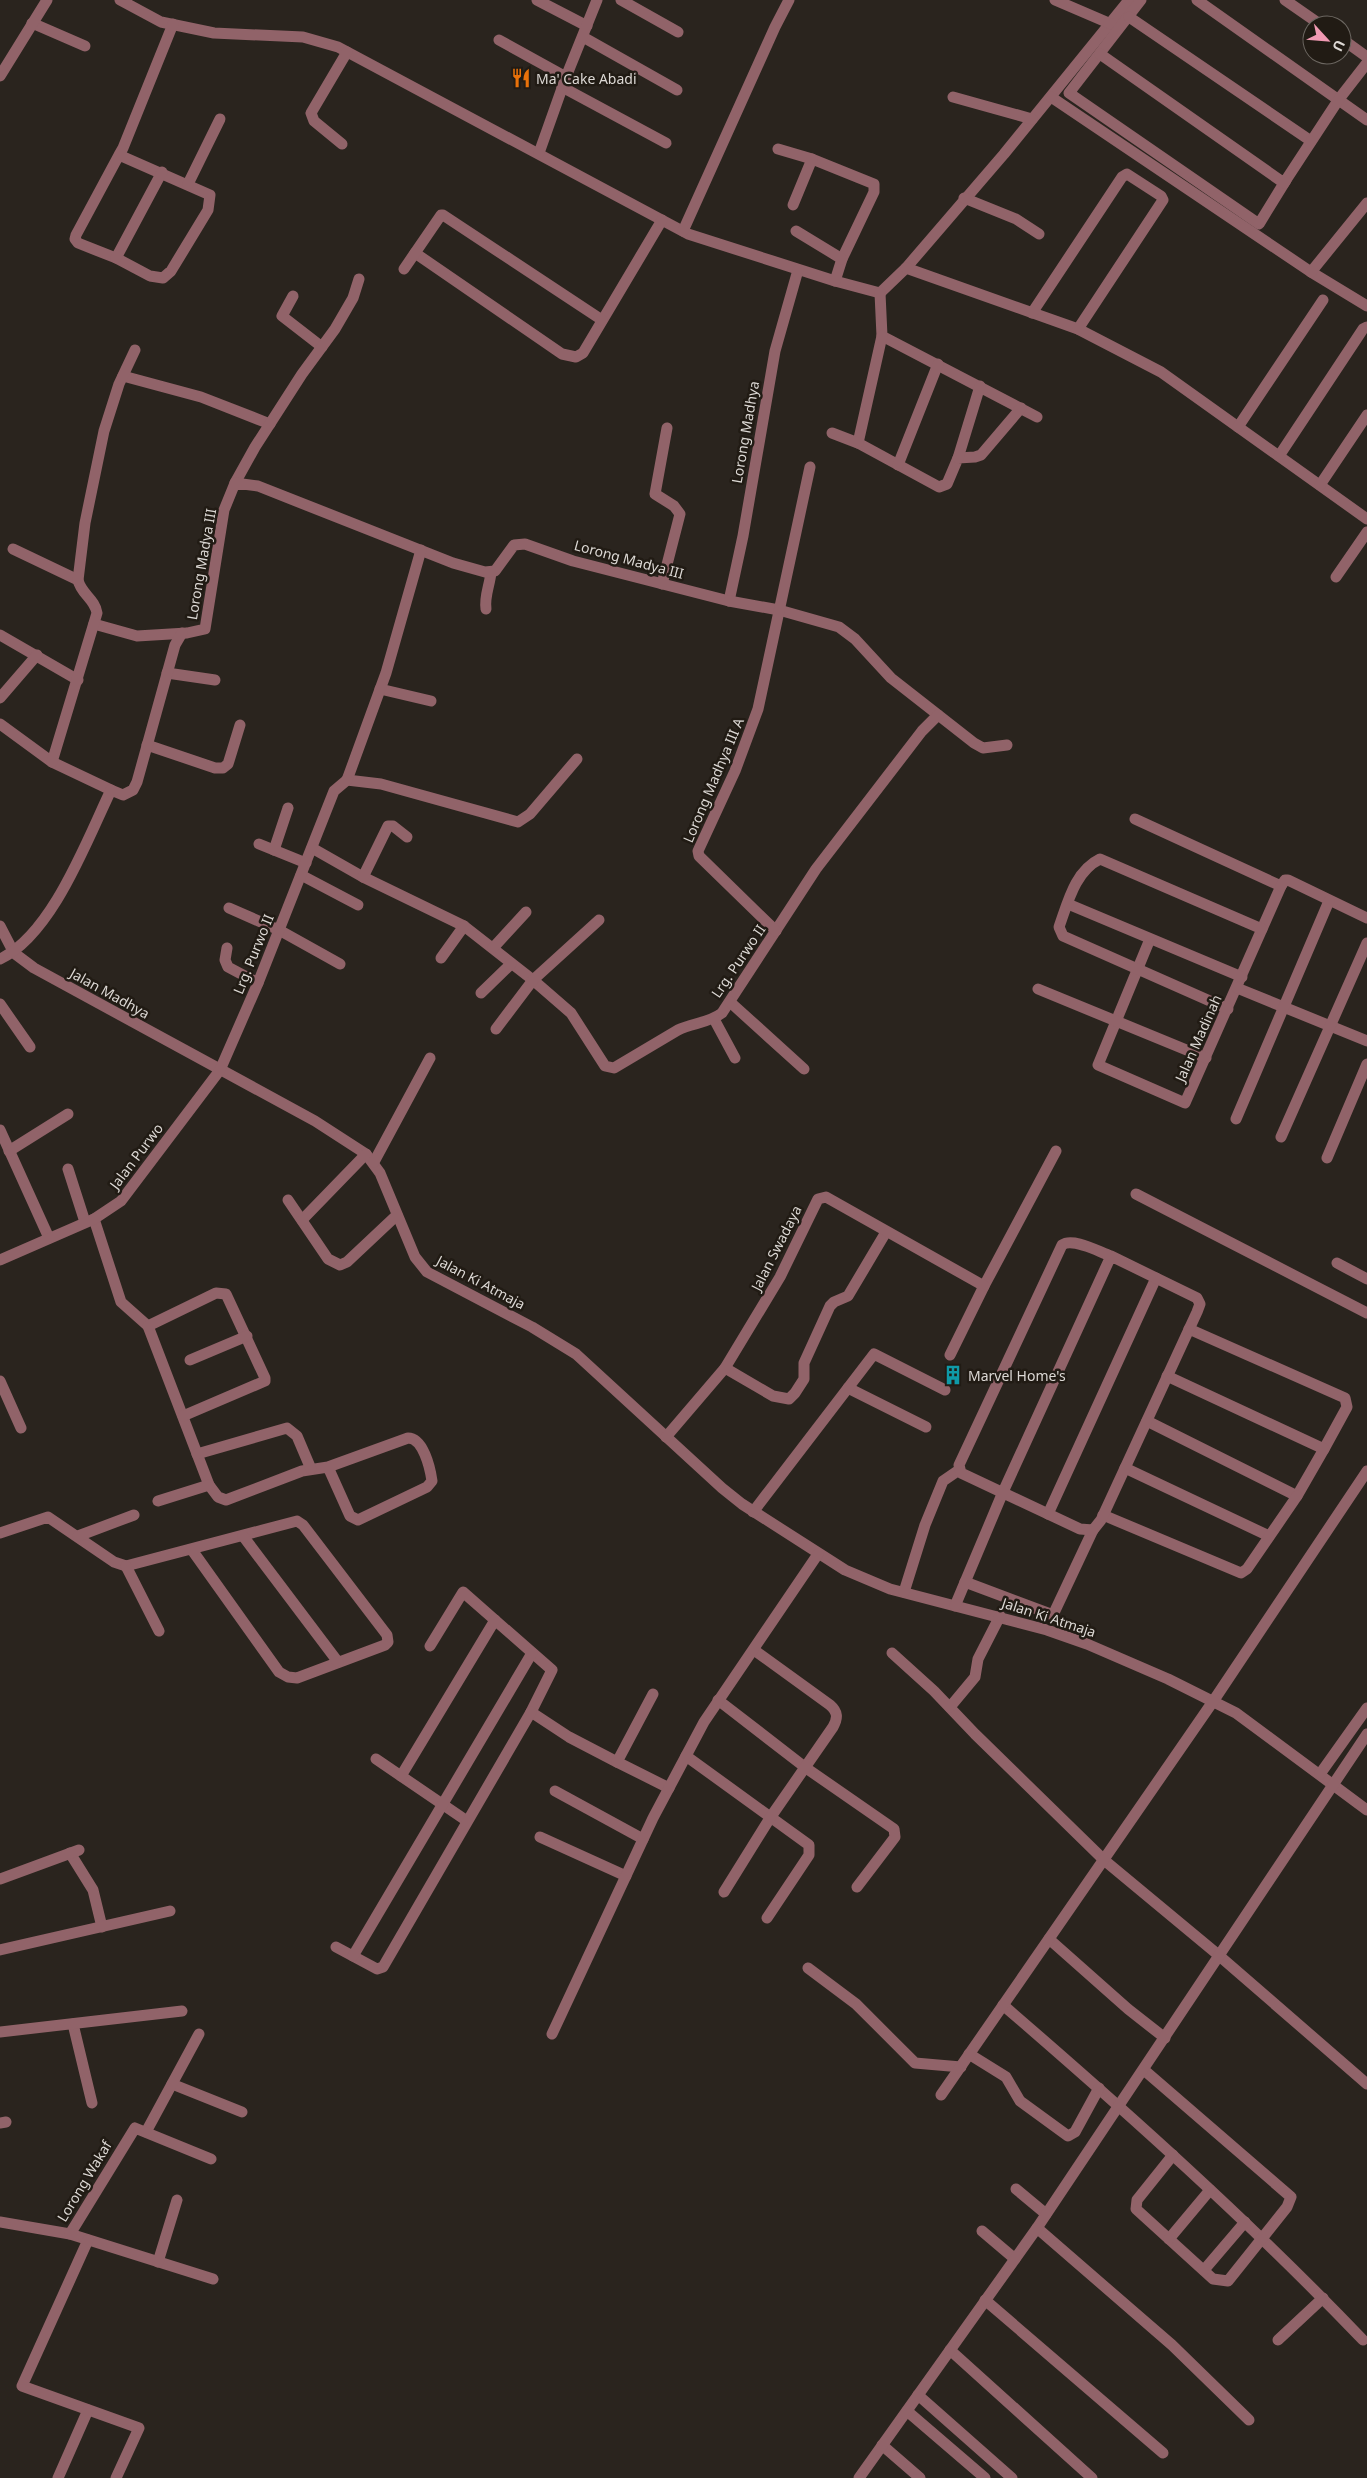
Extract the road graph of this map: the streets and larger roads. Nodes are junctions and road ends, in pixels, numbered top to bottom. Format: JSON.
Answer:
{"nodes":[{"id":1,"x":47,"y":0,"type":"edge"},
{"id":2,"x":120,"y":0,"type":"edge"},
{"id":3,"x":537,"y":0,"type":"edge"},
{"id":4,"x":598,"y":0,"type":"edge"},
{"id":5,"x":621,"y":0,"type":"edge"},
{"id":6,"x":789,"y":0,"type":"edge"},
{"id":7,"x":1055,"y":0,"type":"edge"},
{"id":8,"x":1130,"y":0,"type":"edge"},
{"id":9,"x":1141,"y":0,"type":"edge"},
{"id":10,"x":1197,"y":0,"type":"edge"},
{"id":11,"x":1286,"y":0,"type":"edge"},
{"id":12,"x":1307,"y":15,"type":"edge"},
{"id":13,"x":1129,"y":17,"type":"junction"},
{"id":14,"x":32,"y":23,"type":"junction"},
{"id":15,"x":173,"y":24,"type":"junction"},
{"id":16,"x":1111,"y":24,"type":"junction"},
{"id":17,"x":585,"y":32,"type":"junction"},
{"id":18,"x":678,"y":32,"type":"dead end"},
{"id":19,"x":499,"y":40,"type":"dead end"},
{"id":20,"x":85,"y":46,"type":"dead end"},
{"id":21,"x":1352,"y":47,"type":"edge"},
{"id":22,"x":347,"y":52,"type":"junction"},
{"id":23,"x":1100,"y":54,"type":"junction"},
{"id":24,"x":1367,"y":57,"type":"edge"},
{"id":25,"x":1367,"y":63,"type":"edge"},
{"id":26,"x":0,"y":76,"type":"edge"},
{"id":27,"x":564,"y":82,"type":"junction"},
{"id":28,"x":677,"y":90,"type":"dead end"},
{"id":29,"x":954,"y":97,"type":"dead end"},
{"id":30,"x":1051,"y":97,"type":"junction"},
{"id":31,"x":1339,"y":99,"type":"junction"},
{"id":32,"x":220,"y":119,"type":"dead end"},
{"id":33,"x":1032,"y":120,"type":"junction"},
{"id":34,"x":1367,"y":120,"type":"edge"},
{"id":35,"x":1311,"y":141,"type":"junction"},
{"id":36,"x":666,"y":143,"type":"dead end"},
{"id":37,"x":342,"y":144,"type":"dead end"},
{"id":38,"x":778,"y":149,"type":"dead end"},
{"id":39,"x":539,"y":153,"type":"junction"},
{"id":40,"x":119,"y":155,"type":"junction"},
{"id":41,"x":812,"y":159,"type":"junction"},
{"id":42,"x":162,"y":172,"type":"junction"},
{"id":43,"x":1286,"y":180,"type":"junction"},
{"id":44,"x":188,"y":184,"type":"junction"},
{"id":45,"x":964,"y":198,"type":"junction"},
{"id":46,"x":1367,"y":203,"type":"edge"},
{"id":47,"x":793,"y":205,"type":"dead end"},
{"id":48,"x":662,"y":220,"type":"junction"},
{"id":49,"x":683,"y":231,"type":"junction"},
{"id":50,"x":796,"y":231,"type":"dead end"},
{"id":51,"x":1039,"y":234,"type":"dead end"},
{"id":52,"x":415,"y":254,"type":"junction"},
{"id":53,"x":116,"y":258,"type":"junction"},
{"id":54,"x":842,"y":259,"type":"junction"},
{"id":55,"x":906,"y":268,"type":"junction"},
{"id":56,"x":404,"y":269,"type":"dead end"},
{"id":57,"x":798,"y":270,"type":"junction"},
{"id":58,"x":1312,"y":272,"type":"junction"},
{"id":59,"x":359,"y":280,"type":"dead end"},
{"id":60,"x":835,"y":281,"type":"junction"},
{"id":61,"x":880,"y":293,"type":"junction"},
{"id":62,"x":293,"y":296,"type":"dead end"},
{"id":63,"x":1323,"y":300,"type":"dead end"},
{"id":64,"x":1367,"y":306,"type":"edge"},
{"id":65,"x":1032,"y":313,"type":"junction"},
{"id":66,"x":602,"y":320,"type":"junction"},
{"id":67,"x":1367,"y":327,"type":"edge"},
{"id":68,"x":1078,"y":329,"type":"junction"},
{"id":69,"x":882,"y":336,"type":"junction"},
{"id":70,"x":322,"y":347,"type":"junction"},
{"id":71,"x":135,"y":350,"type":"dead end"},
{"id":72,"x":938,"y":364,"type":"junction"},
{"id":73,"x":123,"y":376,"type":"junction"},
{"id":74,"x":980,"y":386,"type":"junction"},
{"id":75,"x":1020,"y":408,"type":"junction"},
{"id":76,"x":1367,"y":415,"type":"edge"},
{"id":77,"x":1037,"y":417,"type":"dead end"},
{"id":78,"x":270,"y":424,"type":"junction"},
{"id":79,"x":1238,"y":427,"type":"junction"},
{"id":80,"x":667,"y":428,"type":"dead end"},
{"id":81,"x":832,"y":433,"type":"dead end"},
{"id":82,"x":858,"y":444,"type":"junction"},
{"id":83,"x":1279,"y":456,"type":"junction"},
{"id":84,"x":958,"y":458,"type":"junction"},
{"id":85,"x":898,"y":465,"type":"junction"},
{"id":86,"x":810,"y":467,"type":"dead end"},
{"id":87,"x":235,"y":483,"type":"junction"},
{"id":88,"x":1320,"y":485,"type":"junction"},
{"id":89,"x":1365,"y":512,"type":"edge"},
{"id":90,"x":1367,"y":532,"type":"edge"},
{"id":91,"x":13,"y":550,"type":"dead end"},
{"id":92,"x":421,"y":550,"type":"junction"},
{"id":93,"x":491,"y":572,"type":"junction"},
{"id":94,"x":1336,"y":577,"type":"dead end"},
{"id":95,"x":78,"y":580,"type":"junction"},
{"id":96,"x":662,"y":584,"type":"junction"},
{"id":97,"x":728,"y":601,"type":"junction"},
{"id":98,"x":486,"y":609,"type":"dead end"},
{"id":99,"x":779,"y":610,"type":"junction"},
{"id":100,"x":94,"y":624,"type":"junction"},
{"id":101,"x":182,"y":633,"type":"junction"},
{"id":102,"x":0,"y":635,"type":"edge"},
{"id":103,"x":37,"y":656,"type":"junction"},
{"id":104,"x":167,"y":673,"type":"junction"},
{"id":105,"x":78,"y":680,"type":"junction"},
{"id":106,"x":215,"y":680,"type":"dead end"},
{"id":107,"x":380,"y":688,"type":"junction"},
{"id":108,"x":0,"y":698,"type":"edge"},
{"id":109,"x":432,"y":701,"type":"dead end"},
{"id":110,"x":938,"y":714,"type":"junction"},
{"id":111,"x":0,"y":724,"type":"edge"},
{"id":112,"x":240,"y":725,"type":"dead end"},
{"id":113,"x":147,"y":745,"type":"junction"},
{"id":114,"x":1007,"y":745,"type":"dead end"},
{"id":115,"x":577,"y":759,"type":"dead end"},
{"id":116,"x":52,"y":762,"type":"junction"},
{"id":117,"x":347,"y":780,"type":"junction"},
{"id":118,"x":111,"y":790,"type":"junction"},
{"id":119,"x":288,"y":808,"type":"dead end"},
{"id":120,"x":1135,"y":820,"type":"dead end"},
{"id":121,"x":407,"y":837,"type":"dead end"},
{"id":122,"x":259,"y":844,"type":"dead end"},
{"id":123,"x":312,"y":848,"type":"junction"},
{"id":124,"x":274,"y":850,"type":"junction"},
{"id":125,"x":306,"y":863,"type":"junction"},
{"id":126,"x":301,"y":876,"type":"junction"},
{"id":127,"x":363,"y":877,"type":"junction"},
{"id":128,"x":1281,"y":886,"type":"junction"},
{"id":129,"x":1329,"y":901,"type":"junction"},
{"id":130,"x":1068,"y":904,"type":"junction"},
{"id":131,"x":358,"y":905,"type":"dead end"},
{"id":132,"x":229,"y":908,"type":"dead end"},
{"id":133,"x":526,"y":912,"type":"dead end"},
{"id":134,"x":1367,"y":918,"type":"edge"},
{"id":135,"x":599,"y":920,"type":"dead end"},
{"id":136,"x":0,"y":926,"type":"edge"},
{"id":137,"x":464,"y":926,"type":"junction"},
{"id":138,"x":1262,"y":929,"type":"junction"},
{"id":139,"x":279,"y":930,"type":"junction"},
{"id":140,"x":776,"y":931,"type":"junction"},
{"id":141,"x":1150,"y":939,"type":"junction"},
{"id":142,"x":1367,"y":943,"type":"edge"},
{"id":143,"x":227,"y":948,"type":"dead end"},
{"id":144,"x":493,"y":948,"type":"junction"},
{"id":145,"x":14,"y":953,"type":"junction"},
{"id":146,"x":441,"y":958,"type":"dead end"},
{"id":147,"x":0,"y":959,"type":"edge"},
{"id":148,"x":340,"y":964,"type":"dead end"},
{"id":149,"x":511,"y":964,"type":"junction"},
{"id":150,"x":1137,"y":968,"type":"junction"},
{"id":151,"x":533,"y":980,"type":"junction"},
{"id":152,"x":1240,"y":982,"type":"junction"},
{"id":153,"x":258,"y":983,"type":"junction"},
{"id":154,"x":1038,"y":989,"type":"dead end"},
{"id":155,"x":481,"y":992,"type":"dead end"},
{"id":156,"x":730,"y":1002,"type":"junction"},
{"id":157,"x":0,"y":1004,"type":"edge"},
{"id":158,"x":1284,"y":1007,"type":"junction"},
{"id":159,"x":1228,"y":1009,"type":"junction"},
{"id":160,"x":714,"y":1019,"type":"junction"},
{"id":161,"x":1116,"y":1022,"type":"junction"},
{"id":162,"x":1330,"y":1026,"type":"junction"},
{"id":163,"x":496,"y":1029,"type":"dead end"},
{"id":164,"x":1367,"y":1041,"type":"edge"},
{"id":165,"x":30,"y":1047,"type":"dead end"},
{"id":166,"x":430,"y":1058,"type":"dead end"},
{"id":167,"x":735,"y":1058,"type":"dead end"},
{"id":168,"x":1206,"y":1058,"type":"junction"},
{"id":169,"x":1367,"y":1064,"type":"edge"},
{"id":170,"x":804,"y":1069,"type":"dead end"},
{"id":171,"x":220,"y":1070,"type":"junction"},
{"id":172,"x":68,"y":1114,"type":"dead end"},
{"id":173,"x":1236,"y":1119,"type":"dead end"},
{"id":174,"x":0,"y":1130,"type":"edge"},
{"id":175,"x":1281,"y":1137,"type":"dead end"},
{"id":176,"x":9,"y":1150,"type":"junction"},
{"id":177,"x":1056,"y":1151,"type":"dead end"},
{"id":178,"x":370,"y":1158,"type":"junction"},
{"id":179,"x":1327,"y":1158,"type":"dead end"},
{"id":180,"x":68,"y":1169,"type":"dead end"},
{"id":181,"x":1136,"y":1194,"type":"dead end"},
{"id":182,"x":288,"y":1200,"type":"dead end"},
{"id":183,"x":397,"y":1215,"type":"junction"},
{"id":184,"x":302,"y":1220,"type":"junction"},
{"id":185,"x":89,"y":1221,"type":"junction"},
{"id":186,"x":886,"y":1232,"type":"junction"},
{"id":187,"x":48,"y":1238,"type":"junction"},
{"id":188,"x":1111,"y":1256,"type":"junction"},
{"id":189,"x":0,"y":1260,"type":"edge"},
{"id":190,"x":1337,"y":1263,"type":"dead end"},
{"id":191,"x":1156,"y":1278,"type":"junction"},
{"id":192,"x":1367,"y":1279,"type":"edge"},
{"id":193,"x":984,"y":1286,"type":"junction"},
{"id":194,"x":1367,"y":1313,"type":"edge"},
{"id":195,"x":148,"y":1326,"type":"junction"},
{"id":196,"x":1189,"y":1329,"type":"junction"},
{"id":197,"x":247,"y":1336,"type":"junction"},
{"id":198,"x":950,"y":1355,"type":"dead end"},
{"id":199,"x":190,"y":1360,"type":"dead end"},
{"id":200,"x":725,"y":1368,"type":"junction"},
{"id":201,"x":1167,"y":1376,"type":"junction"},
{"id":202,"x":0,"y":1381,"type":"edge"},
{"id":203,"x":848,"y":1388,"type":"junction"},
{"id":204,"x":945,"y":1390,"type":"dead end"},
{"id":205,"x":183,"y":1416,"type":"junction"},
{"id":206,"x":1147,"y":1421,"type":"junction"},
{"id":207,"x":926,"y":1427,"type":"dead end"},
{"id":208,"x":21,"y":1428,"type":"dead end"},
{"id":209,"x":666,"y":1437,"type":"junction"},
{"id":210,"x":1324,"y":1449,"type":"junction"},
{"id":211,"x":197,"y":1454,"type":"junction"},
{"id":212,"x":328,"y":1467,"type":"junction"},
{"id":213,"x":1125,"y":1468,"type":"junction"},
{"id":214,"x":311,"y":1469,"type":"junction"},
{"id":215,"x":959,"y":1470,"type":"junction"},
{"id":216,"x":1367,"y":1471,"type":"edge"},
{"id":217,"x":209,"y":1485,"type":"junction"},
{"id":218,"x":1003,"y":1492,"type":"junction"},
{"id":219,"x":1297,"y":1496,"type":"junction"},
{"id":220,"x":158,"y":1500,"type":"dead end"},
{"id":221,"x":754,"y":1512,"type":"junction"},
{"id":222,"x":1048,"y":1514,"type":"junction"},
{"id":223,"x":134,"y":1515,"type":"dead end"},
{"id":224,"x":1103,"y":1515,"type":"junction"},
{"id":225,"x":1093,"y":1530,"type":"junction"},
{"id":226,"x":0,"y":1533,"type":"edge"},
{"id":227,"x":78,"y":1536,"type":"junction"},
{"id":228,"x":243,"y":1536,"type":"junction"},
{"id":229,"x":1269,"y":1536,"type":"junction"},
{"id":230,"x":192,"y":1550,"type":"junction"},
{"id":231,"x":818,"y":1554,"type":"junction"},
{"id":232,"x":126,"y":1566,"type":"junction"},
{"id":233,"x":965,"y":1582,"type":"junction"},
{"id":234,"x":904,"y":1592,"type":"junction"},
{"id":235,"x":955,"y":1606,"type":"junction"},
{"id":236,"x":1000,"y":1616,"type":"junction"},
{"id":237,"x":495,"y":1620,"type":"junction"},
{"id":238,"x":159,"y":1631,"type":"dead end"},
{"id":239,"x":430,"y":1646,"type":"dead end"},
{"id":240,"x":754,"y":1650,"type":"junction"},
{"id":241,"x":532,"y":1653,"type":"junction"},
{"id":242,"x":892,"y":1653,"type":"dead end"},
{"id":243,"x":338,"y":1662,"type":"junction"},
{"id":244,"x":653,"y":1694,"type":"dead end"},
{"id":245,"x":718,"y":1700,"type":"junction"},
{"id":246,"x":1214,"y":1700,"type":"junction"},
{"id":247,"x":950,"y":1707,"type":"junction"},
{"id":248,"x":1367,"y":1708,"type":"edge"},
{"id":249,"x":531,"y":1712,"type":"junction"},
{"id":250,"x":1367,"y":1734,"type":"edge"},
{"id":251,"x":686,"y":1756,"type":"junction"},
{"id":252,"x":376,"y":1759,"type":"dead end"},
{"id":253,"x":617,"y":1762,"type":"junction"},
{"id":254,"x":806,"y":1768,"type":"junction"},
{"id":255,"x":402,"y":1776,"type":"junction"},
{"id":256,"x":1327,"y":1779,"type":"junction"},
{"id":257,"x":669,"y":1788,"type":"junction"},
{"id":258,"x":554,"y":1791,"type":"dead end"},
{"id":259,"x":443,"y":1804,"type":"junction"},
{"id":260,"x":1367,"y":1810,"type":"edge"},
{"id":261,"x":770,"y":1818,"type":"junction"},
{"id":262,"x":467,"y":1821,"type":"junction"},
{"id":263,"x":540,"y":1836,"type":"dead end"},
{"id":264,"x":643,"y":1839,"type":"junction"},
{"id":265,"x":1104,"y":1860,"type":"junction"},
{"id":266,"x":626,"y":1876,"type":"junction"},
{"id":267,"x":0,"y":1879,"type":"edge"},
{"id":268,"x":857,"y":1887,"type":"dead end"},
{"id":269,"x":724,"y":1892,"type":"dead end"},
{"id":270,"x":170,"y":1910,"type":"dead end"},
{"id":271,"x":767,"y":1918,"type":"dead end"},
{"id":272,"x":102,"y":1927,"type":"junction"},
{"id":273,"x":1049,"y":1939,"type":"junction"},
{"id":274,"x":336,"y":1947,"type":"dead end"},
{"id":275,"x":0,"y":1950,"type":"edge"},
{"id":276,"x":1218,"y":1954,"type":"junction"},
{"id":277,"x":353,"y":1956,"type":"junction"},
{"id":278,"x":808,"y":1968,"type":"dead end"},
{"id":279,"x":1003,"y":2006,"type":"junction"},
{"id":280,"x":182,"y":2011,"type":"dead end"},
{"id":281,"x":74,"y":2024,"type":"junction"},
{"id":282,"x":0,"y":2032,"type":"edge"},
{"id":283,"x":198,"y":2034,"type":"dead end"},
{"id":284,"x":552,"y":2034,"type":"dead end"},
{"id":285,"x":1163,"y":2036,"type":"junction"},
{"id":286,"x":969,"y":2054,"type":"junction"},
{"id":287,"x":961,"y":2067,"type":"junction"},
{"id":288,"x":1144,"y":2070,"type":"junction"},
{"id":289,"x":172,"y":2084,"type":"junction"},
{"id":290,"x":1367,"y":2084,"type":"edge"},
{"id":291,"x":1102,"y":2090,"type":"junction"},
{"id":292,"x":941,"y":2095,"type":"dead end"},
{"id":293,"x":92,"y":2102,"type":"dead end"},
{"id":294,"x":1117,"y":2103,"type":"junction"},
{"id":295,"x":242,"y":2112,"type":"dead end"},
{"id":296,"x":146,"y":2132,"type":"junction"},
{"id":297,"x":1173,"y":2155,"type":"junction"},
{"id":298,"x":211,"y":2159,"type":"dead end"},
{"id":299,"x":1210,"y":2190,"type":"junction"},
{"id":300,"x":1019,"y":2192,"type":"dead end"},
{"id":301,"x":177,"y":2200,"type":"dead end"},
{"id":302,"x":1042,"y":2212,"type":"junction"},
{"id":303,"x":0,"y":2222,"type":"edge"},
{"id":304,"x":1245,"y":2222,"type":"junction"},
{"id":305,"x":1037,"y":2228,"type":"junction"},
{"id":306,"x":982,"y":2231,"type":"dead end"},
{"id":307,"x":70,"y":2234,"type":"junction"},
{"id":308,"x":1262,"y":2237,"type":"junction"},
{"id":309,"x":1169,"y":2239,"type":"junction"},
{"id":310,"x":88,"y":2240,"type":"junction"},
{"id":311,"x":1012,"y":2256,"type":"junction"},
{"id":312,"x":158,"y":2262,"type":"junction"},
{"id":313,"x":1204,"y":2270,"type":"junction"},
{"id":314,"x":213,"y":2279,"type":"dead end"},
{"id":315,"x":1323,"y":2298,"type":"junction"},
{"id":316,"x":985,"y":2300,"type":"junction"},
{"id":317,"x":1278,"y":2340,"type":"dead end"},
{"id":318,"x":1363,"y":2340,"type":"dead end"},
{"id":319,"x":950,"y":2350,"type":"junction"},
{"id":320,"x":918,"y":2395,"type":"junction"},
{"id":321,"x":88,"y":2410,"type":"junction"},
{"id":322,"x":907,"y":2411,"type":"junction"},
{"id":323,"x":1249,"y":2420,"type":"dead end"},
{"id":324,"x":882,"y":2446,"type":"junction"},
{"id":325,"x":1163,"y":2453,"type":"dead end"},
{"id":326,"x":58,"y":2478,"type":"edge"},
{"id":327,"x":116,"y":2478,"type":"edge"},
{"id":328,"x":859,"y":2478,"type":"edge"},
{"id":329,"x":920,"y":2478,"type":"edge"},
{"id":330,"x":985,"y":2478,"type":"edge"},
{"id":331,"x":1012,"y":2478,"type":"edge"},
{"id":332,"x":1092,"y":2478,"type":"edge"}],
"edges":[{"from":1,"to":14,"type":"street"},
{"from":2,"to":15,"type":"street"},
{"from":3,"to":17,"type":"street"},
{"from":4,"to":17,"type":"street"},
{"from":5,"to":18,"type":"street"},
{"from":6,"to":49,"type":"street"},
{"from":7,"to":16,"type":"street"},
{"from":8,"to":16,"type":"street"},
{"from":9,"to":13,"type":"street"},
{"from":10,"to":31,"type":"street"},
{"from":11,"to":12,"type":"street"},
{"from":13,"to":23,"type":"street"},
{"from":13,"to":35,"type":"street"},
{"from":14,"to":20,"type":"street"},
{"from":14,"to":26,"type":"street"},
{"from":15,"to":22,"type":"street"},
{"from":15,"to":40,"type":"street"},
{"from":16,"to":30,"type":"street"},
{"from":17,"to":27,"type":"street"},
{"from":17,"to":28,"type":"street"},
{"from":19,"to":27,"type":"street"},
{"from":21,"to":24,"type":"street"},
{"from":22,"to":37,"type":"street"},
{"from":22,"to":39,"type":"street"},
{"from":23,"to":43,"type":"street"},
{"from":23,"to":43,"type":"street"},
{"from":25,"to":31,"type":"street"},
{"from":27,"to":36,"type":"street"},
{"from":27,"to":39,"type":"street"},
{"from":29,"to":33,"type":"street"},
{"from":30,"to":33,"type":"street"},
{"from":30,"to":58,"type":"street"},
{"from":31,"to":34,"type":"street"},
{"from":31,"to":35,"type":"street"},
{"from":32,"to":44,"type":"street"},
{"from":33,"to":45,"type":"street"},
{"from":35,"to":43,"type":"street"},
{"from":38,"to":41,"type":"street"},
{"from":39,"to":48,"type":"street"},
{"from":40,"to":42,"type":"street"},
{"from":40,"to":53,"type":"street"},
{"from":41,"to":47,"type":"street"},
{"from":41,"to":54,"type":"street"},
{"from":42,"to":44,"type":"street"},
{"from":42,"to":53,"type":"street"},
{"from":44,"to":53,"type":"street"},
{"from":45,"to":51,"type":"street"},
{"from":45,"to":55,"type":"street"},
{"from":46,"to":58,"type":"street"},
{"from":48,"to":49,"type":"street"},
{"from":48,"to":66,"type":"street"},
{"from":49,"to":57,"type":"street"},
{"from":50,"to":54,"type":"street"},
{"from":52,"to":56,"type":"street"},
{"from":52,"to":66,"type":"street"},
{"from":52,"to":66,"type":"street"},
{"from":54,"to":60,"type":"street"},
{"from":55,"to":61,"type":"street"},
{"from":55,"to":65,"type":"street"},
{"from":57,"to":60,"type":"street"},
{"from":57,"to":97,"type":"street","name":"Lorong Madhya"},
{"from":58,"to":64,"type":"street"},
{"from":59,"to":70,"type":"street"},
{"from":60,"to":61,"type":"street"},
{"from":61,"to":69,"type":"street"},
{"from":62,"to":70,"type":"street"},
{"from":63,"to":79,"type":"street"},
{"from":65,"to":68,"type":"street"},
{"from":65,"to":68,"type":"street"},
{"from":67,"to":83,"type":"street"},
{"from":68,"to":79,"type":"street"},
{"from":69,"to":72,"type":"street"},
{"from":69,"to":82,"type":"street"},
{"from":70,"to":78,"type":"street"},
{"from":71,"to":73,"type":"street"},
{"from":72,"to":74,"type":"street"},
{"from":72,"to":85,"type":"street"},
{"from":73,"to":78,"type":"street"},
{"from":73,"to":95,"type":"street"},
{"from":74,"to":75,"type":"street"},
{"from":74,"to":84,"type":"street"},
{"from":75,"to":77,"type":"street"},
{"from":75,"to":84,"type":"street"},
{"from":76,"to":88,"type":"street"},
{"from":78,"to":87,"type":"street"},
{"from":79,"to":83,"type":"street"},
{"from":80,"to":96,"type":"street"},
{"from":81,"to":82,"type":"street"},
{"from":82,"to":85,"type":"street"},
{"from":83,"to":88,"type":"street"},
{"from":84,"to":85,"type":"street"},
{"from":86,"to":99,"type":"street"},
{"from":87,"to":92,"type":"street"},
{"from":87,"to":101,"type":"street","name":"Lorong Madya III"},
{"from":88,"to":89,"type":"street"},
{"from":90,"to":94,"type":"street"},
{"from":91,"to":95,"type":"street"},
{"from":92,"to":93,"type":"street"},
{"from":92,"to":107,"type":"street"},
{"from":93,"to":96,"type":"street","name":"Lorong Madya III"},
{"from":93,"to":98,"type":"street"},
{"from":95,"to":100,"type":"street"},
{"from":96,"to":97,"type":"street","name":"Lorong Madya III"},
{"from":97,"to":99,"type":"street","name":"Lorong Madya III"},
{"from":99,"to":110,"type":"street","name":"Lorong Madya III"},
{"from":99,"to":140,"type":"street","name":"Lorong Madhya III A"},
{"from":100,"to":101,"type":"street"},
{"from":100,"to":105,"type":"street"},
{"from":101,"to":104,"type":"street","name":"Lorong Madya III"},
{"from":102,"to":103,"type":"street"},
{"from":103,"to":105,"type":"street"},
{"from":103,"to":108,"type":"street"},
{"from":104,"to":106,"type":"street"},
{"from":104,"to":113,"type":"street","name":"Lorong Madya III"},
{"from":105,"to":116,"type":"street"},
{"from":107,"to":109,"type":"street"},
{"from":107,"to":117,"type":"street"},
{"from":110,"to":114,"type":"street","name":"Lorong Madya III"},
{"from":110,"to":140,"type":"street","name":"Lrg. Purwo II"},
{"from":111,"to":116,"type":"street"},
{"from":112,"to":113,"type":"street"},
{"from":113,"to":118,"type":"street","name":"Lorong Madya III"},
{"from":115,"to":117,"type":"street"},
{"from":116,"to":118,"type":"street"},
{"from":117,"to":123,"type":"street","name":"Lrg. Purwo II"},
{"from":118,"to":145,"type":"street"},
{"from":119,"to":124,"type":"street"},
{"from":120,"to":128,"type":"street"},
{"from":121,"to":127,"type":"street"},
{"from":122,"to":124,"type":"street"},
{"from":123,"to":125,"type":"street","name":"Lrg. Purwo II"},
{"from":123,"to":127,"type":"street","name":"Lrg. Purwo II"},
{"from":124,"to":125,"type":"street"},
{"from":125,"to":126,"type":"street","name":"Lrg. Purwo II"},
{"from":126,"to":131,"type":"street"},
{"from":126,"to":139,"type":"street","name":"Lrg. Purwo II"},
{"from":127,"to":137,"type":"street","name":"Lrg. Purwo II"},
{"from":128,"to":129,"type":"street"},
{"from":128,"to":138,"type":"street","name":"Jalan Madinah"},
{"from":129,"to":134,"type":"street"},
{"from":129,"to":158,"type":"street"},
{"from":130,"to":138,"type":"street"},
{"from":130,"to":141,"type":"street"},
{"from":130,"to":150,"type":"street"},
{"from":132,"to":139,"type":"street"},
{"from":133,"to":144,"type":"street"},
{"from":135,"to":151,"type":"street"},
{"from":136,"to":145,"type":"street","name":"Jalan Madhya"},
{"from":137,"to":144,"type":"street","name":"Lrg. Purwo II"},
{"from":137,"to":146,"type":"street"},
{"from":138,"to":152,"type":"street","name":"Jalan Madinah"},
{"from":139,"to":148,"type":"street"},
{"from":139,"to":153,"type":"street","name":"Lrg. Purwo II"},
{"from":140,"to":156,"type":"street","name":"Lrg. Purwo II"},
{"from":141,"to":150,"type":"street"},
{"from":141,"to":152,"type":"street"},
{"from":142,"to":162,"type":"street"},
{"from":143,"to":153,"type":"street"},
{"from":144,"to":149,"type":"street","name":"Lrg. Purwo II"},
{"from":145,"to":147,"type":"street"},
{"from":145,"to":171,"type":"street","name":"Jalan Madhya"},
{"from":149,"to":151,"type":"street","name":"Lrg. Purwo II"},
{"from":149,"to":155,"type":"street"},
{"from":150,"to":159,"type":"street"},
{"from":150,"to":161,"type":"street"},
{"from":151,"to":160,"type":"street","name":"Lrg. Purwo II"},
{"from":151,"to":163,"type":"street"},
{"from":152,"to":158,"type":"street"},
{"from":152,"to":159,"type":"street","name":"Jalan Madinah"},
{"from":153,"to":171,"type":"street","name":"Lrg. Purwo II"},
{"from":154,"to":161,"type":"street"},
{"from":156,"to":160,"type":"street","name":"Lrg. Purwo II"},
{"from":156,"to":170,"type":"street"},
{"from":157,"to":165,"type":"street"},
{"from":158,"to":162,"type":"street"},
{"from":158,"to":173,"type":"street"},
{"from":159,"to":168,"type":"street","name":"Jalan Madinah"},
{"from":160,"to":167,"type":"street"},
{"from":161,"to":168,"type":"street"},
{"from":161,"to":168,"type":"street","name":"Jalan Madinah"},
{"from":162,"to":164,"type":"street"},
{"from":162,"to":175,"type":"street"},
{"from":166,"to":178,"type":"street"},
{"from":169,"to":179,"type":"street"},
{"from":171,"to":178,"type":"street"},
{"from":171,"to":185,"type":"street","name":"Jalan Purwo"},
{"from":172,"to":176,"type":"street"},
{"from":174,"to":176,"type":"street"},
{"from":176,"to":187,"type":"street"},
{"from":177,"to":193,"type":"street"},
{"from":178,"to":183,"type":"street","name":"Jalan Ki Atmaja"},
{"from":178,"to":184,"type":"street"},
{"from":180,"to":185,"type":"street"},
{"from":181,"to":194,"type":"street"},
{"from":182,"to":184,"type":"street"},
{"from":183,"to":184,"type":"street"},
{"from":183,"to":209,"type":"street","name":"Jalan Ki Atmaja"},
{"from":185,"to":187,"type":"street","name":"Jalan Purwo"},
{"from":185,"to":195,"type":"street"},
{"from":186,"to":193,"type":"street","name":"Jalan Swadaya"},
{"from":186,"to":200,"type":"street","name":"Jalan Swadaya"},
{"from":186,"to":200,"type":"street"},
{"from":187,"to":189,"type":"street","name":"Jalan Purwo"},
{"from":188,"to":191,"type":"street"},
{"from":188,"to":215,"type":"street"},
{"from":188,"to":218,"type":"street"},
{"from":190,"to":192,"type":"street"},
{"from":191,"to":196,"type":"street"},
{"from":191,"to":222,"type":"street"},
{"from":193,"to":198,"type":"street"},
{"from":195,"to":197,"type":"street"},
{"from":195,"to":205,"type":"street"},
{"from":196,"to":201,"type":"street"},
{"from":196,"to":210,"type":"street"},
{"from":197,"to":199,"type":"street"},
{"from":197,"to":205,"type":"street"},
{"from":200,"to":209,"type":"street","name":"Jalan Swadaya"},
{"from":201,"to":206,"type":"street"},
{"from":201,"to":210,"type":"street"},
{"from":202,"to":208,"type":"street"},
{"from":203,"to":204,"type":"street"},
{"from":203,"to":207,"type":"street"},
{"from":203,"to":221,"type":"street"},
{"from":205,"to":211,"type":"street"},
{"from":206,"to":213,"type":"street"},
{"from":206,"to":219,"type":"street"},
{"from":209,"to":221,"type":"street","name":"Jalan Ki Atmaja"},
{"from":210,"to":219,"type":"street"},
{"from":211,"to":214,"type":"street"},
{"from":211,"to":217,"type":"street"},
{"from":212,"to":212,"type":"street"},
{"from":212,"to":214,"type":"street"},
{"from":213,"to":224,"type":"street"},
{"from":213,"to":229,"type":"street"},
{"from":214,"to":217,"type":"street"},
{"from":215,"to":218,"type":"street"},
{"from":215,"to":234,"type":"street"},
{"from":216,"to":246,"type":"street"},
{"from":217,"to":220,"type":"street"},
{"from":218,"to":222,"type":"street"},
{"from":218,"to":233,"type":"street"},
{"from":219,"to":229,"type":"street"},
{"from":221,"to":231,"type":"street","name":"Jalan Ki Atmaja"},
{"from":222,"to":225,"type":"street"},
{"from":223,"to":227,"type":"street"},
{"from":224,"to":225,"type":"street"},
{"from":224,"to":229,"type":"street"},
{"from":225,"to":233,"type":"street"},
{"from":226,"to":227,"type":"street"},
{"from":227,"to":232,"type":"street"},
{"from":228,"to":230,"type":"street"},
{"from":228,"to":243,"type":"street"},
{"from":228,"to":243,"type":"street"},
{"from":230,"to":232,"type":"street"},
{"from":230,"to":243,"type":"street"},
{"from":231,"to":234,"type":"street","name":"Jalan Ki Atmaja"},
{"from":231,"to":240,"type":"street"},
{"from":232,"to":238,"type":"street"},
{"from":233,"to":235,"type":"street"},
{"from":234,"to":235,"type":"street","name":"Jalan Ki Atmaja"},
{"from":235,"to":236,"type":"street","name":"Jalan Ki Atmaja"},
{"from":236,"to":246,"type":"street","name":"Jalan Ki Atmaja"},
{"from":236,"to":247,"type":"street"},
{"from":237,"to":239,"type":"street"},
{"from":237,"to":241,"type":"street"},
{"from":237,"to":255,"type":"street"},
{"from":240,"to":245,"type":"street"},
{"from":240,"to":254,"type":"street"},
{"from":241,"to":249,"type":"street"},
{"from":241,"to":259,"type":"street"},
{"from":242,"to":247,"type":"street"},
{"from":244,"to":253,"type":"street"},
{"from":245,"to":251,"type":"street"},
{"from":245,"to":254,"type":"street"},
{"from":246,"to":256,"type":"street","name":"Jalan Ki Atmaja"},
{"from":246,"to":265,"type":"street"},
{"from":247,"to":265,"type":"street"},
{"from":248,"to":256,"type":"street"},
{"from":249,"to":253,"type":"street"},
{"from":249,"to":262,"type":"street"},
{"from":250,"to":256,"type":"street"},
{"from":251,"to":257,"type":"street"},
{"from":251,"to":261,"type":"street"},
{"from":252,"to":255,"type":"street"},
{"from":253,"to":257,"type":"street"},
{"from":254,"to":261,"type":"street"},
{"from":254,"to":268,"type":"street"},
{"from":255,"to":259,"type":"street"},
{"from":256,"to":260,"type":"street","name":"Jalan Ki Atmaja"},
{"from":256,"to":276,"type":"street"},
{"from":257,"to":264,"type":"street"},
{"from":258,"to":264,"type":"street"},
{"from":259,"to":262,"type":"street"},
{"from":259,"to":277,"type":"street"},
{"from":261,"to":269,"type":"street"},
{"from":261,"to":271,"type":"street"},
{"from":262,"to":277,"type":"street"},
{"from":263,"to":266,"type":"street"},
{"from":264,"to":266,"type":"street"},
{"from":265,"to":273,"type":"street"},
{"from":265,"to":276,"type":"street"},
{"from":266,"to":284,"type":"street"},
{"from":267,"to":272,"type":"street"},
{"from":270,"to":272,"type":"street"},
{"from":272,"to":275,"type":"street"},
{"from":273,"to":279,"type":"street"},
{"from":273,"to":285,"type":"street"},
{"from":274,"to":277,"type":"street"},
{"from":276,"to":285,"type":"street"},
{"from":276,"to":290,"type":"street"},
{"from":278,"to":287,"type":"street"},
{"from":279,"to":286,"type":"street"},
{"from":279,"to":291,"type":"street"},
{"from":280,"to":281,"type":"street"},
{"from":281,"to":282,"type":"street"},
{"from":281,"to":293,"type":"street"},
{"from":283,"to":289,"type":"street"},
{"from":285,"to":288,"type":"street"},
{"from":286,"to":287,"type":"street"},
{"from":286,"to":291,"type":"street"},
{"from":287,"to":292,"type":"street"},
{"from":288,"to":294,"type":"street"},
{"from":288,"to":308,"type":"street"},
{"from":289,"to":295,"type":"street"},
{"from":289,"to":296,"type":"street"},
{"from":291,"to":294,"type":"street"},
{"from":294,"to":297,"type":"street"},
{"from":294,"to":302,"type":"street"},
{"from":296,"to":298,"type":"street"},
{"from":296,"to":307,"type":"street","name":"Lorong Wakaf"},
{"from":297,"to":299,"type":"street"},
{"from":297,"to":309,"type":"street"},
{"from":299,"to":304,"type":"street"},
{"from":299,"to":309,"type":"street"},
{"from":300,"to":302,"type":"street"},
{"from":301,"to":312,"type":"street"},
{"from":302,"to":305,"type":"street"},
{"from":303,"to":307,"type":"street","name":"Lorong Wakaf"},
{"from":304,"to":308,"type":"street"},
{"from":304,"to":313,"type":"street"},
{"from":305,"to":311,"type":"street"},
{"from":305,"to":323,"type":"street"},
{"from":306,"to":311,"type":"street"},
{"from":307,"to":310,"type":"street"},
{"from":308,"to":313,"type":"street"},
{"from":308,"to":315,"type":"street"},
{"from":309,"to":313,"type":"street"},
{"from":310,"to":312,"type":"street"},
{"from":310,"to":321,"type":"street"},
{"from":311,"to":316,"type":"street"},
{"from":312,"to":314,"type":"street"},
{"from":315,"to":317,"type":"street"},
{"from":315,"to":318,"type":"street"},
{"from":316,"to":319,"type":"street"},
{"from":316,"to":325,"type":"street"},
{"from":319,"to":320,"type":"street"},
{"from":319,"to":332,"type":"street"},
{"from":320,"to":322,"type":"street"},
{"from":320,"to":331,"type":"street"},
{"from":321,"to":326,"type":"street"},
{"from":321,"to":327,"type":"street"},
{"from":322,"to":324,"type":"street"},
{"from":322,"to":330,"type":"street"},
{"from":324,"to":328,"type":"street"},
{"from":324,"to":329,"type":"street"}]}
